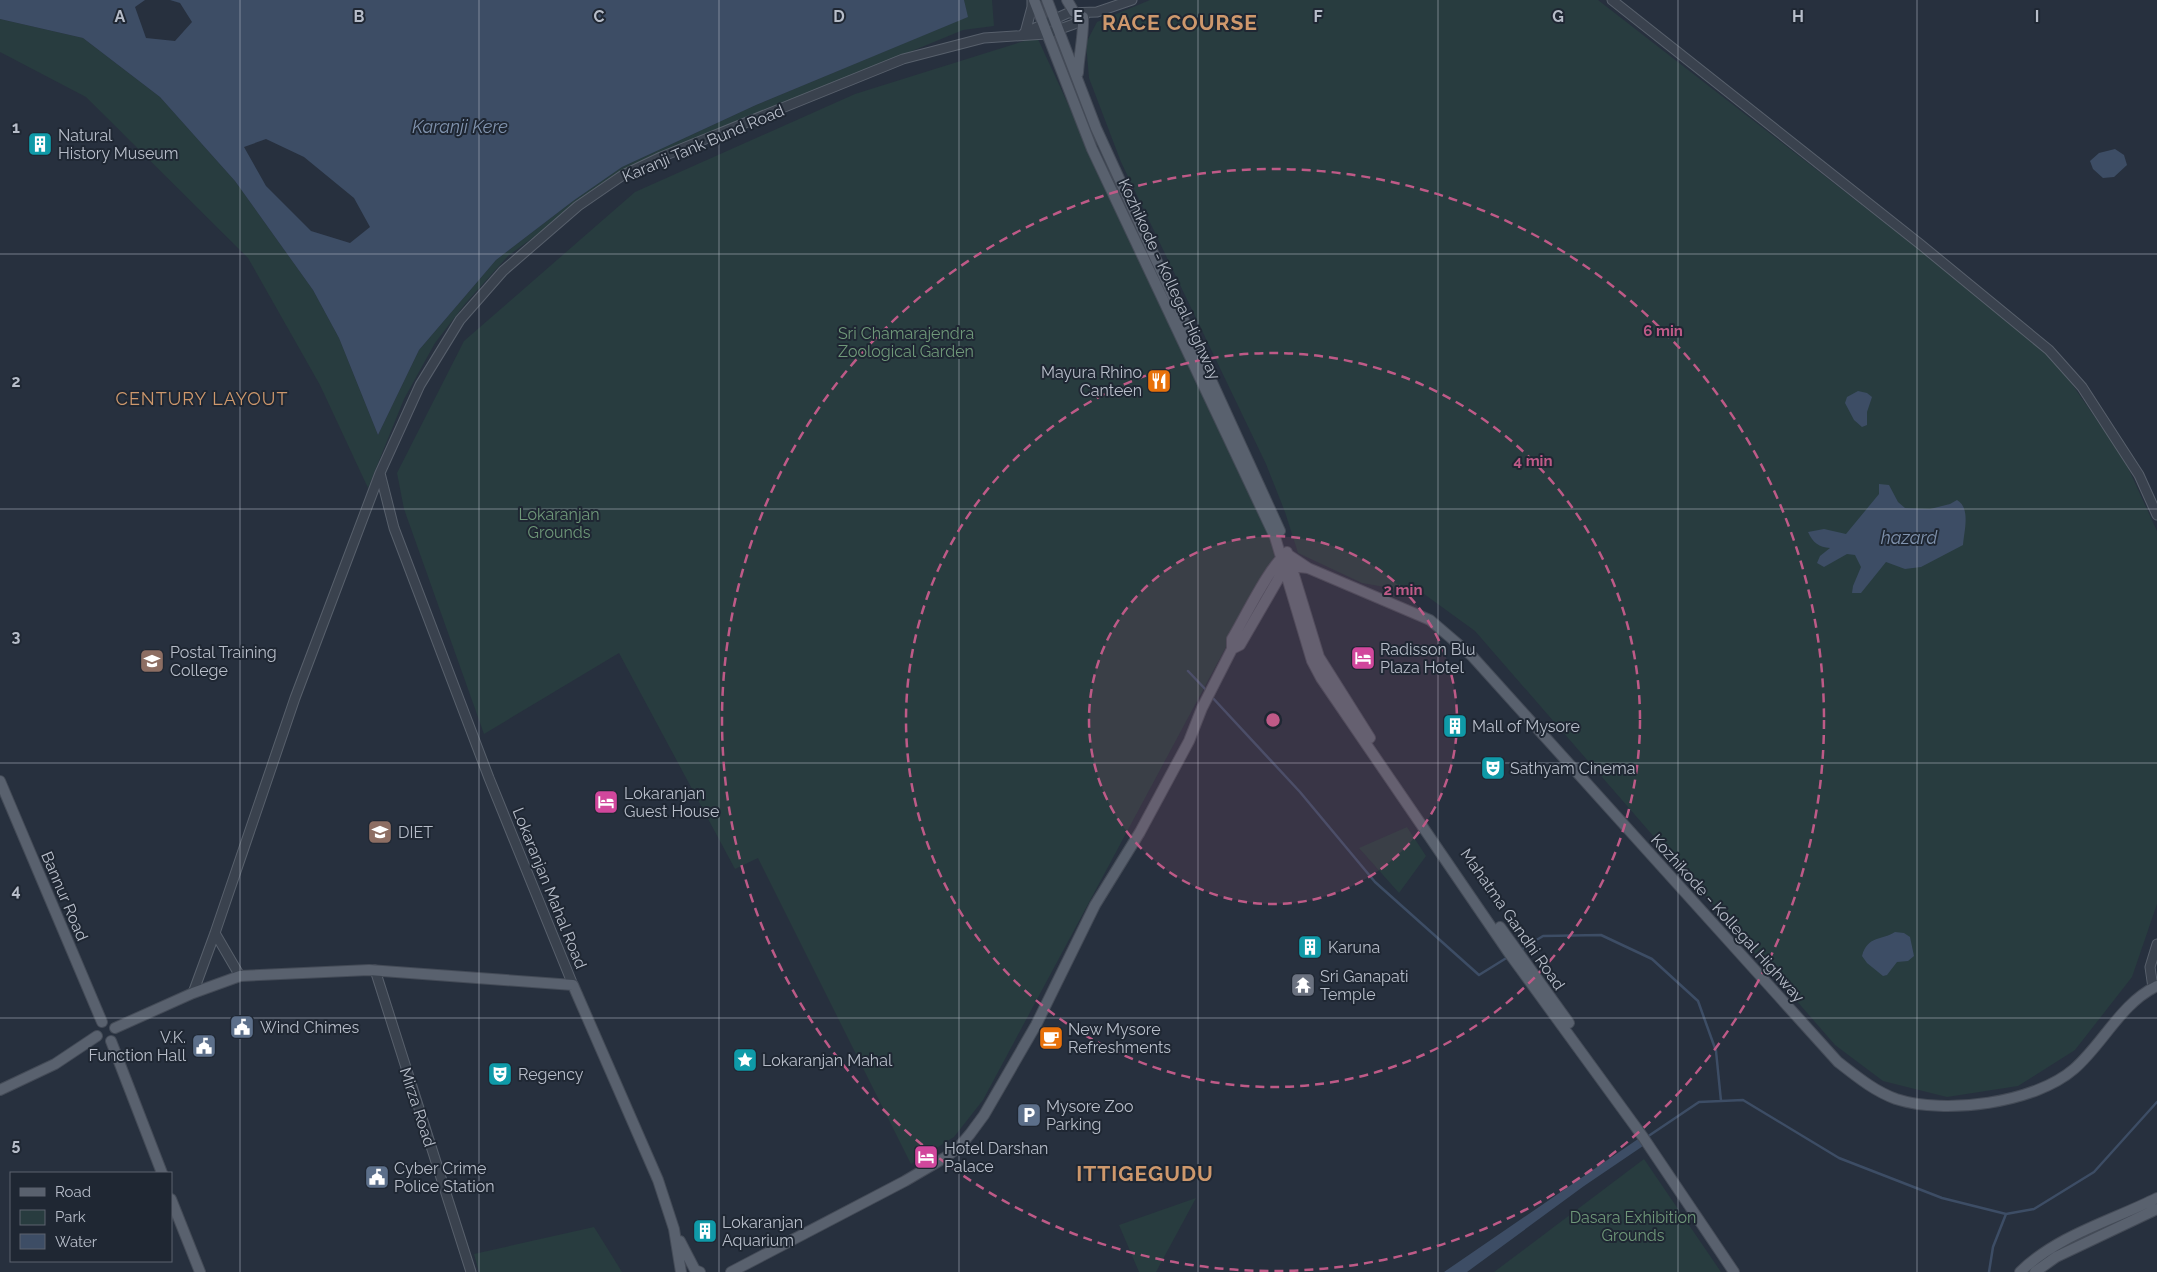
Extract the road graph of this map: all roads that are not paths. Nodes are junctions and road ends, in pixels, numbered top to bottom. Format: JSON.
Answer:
{"nodes":[{"id":1,"x":1033,"y":0,"type":"edge"},
{"id":2,"x":1047,"y":0,"type":"edge"},
{"id":3,"x":1067,"y":0,"type":"edge"},
{"id":4,"x":1132,"y":0,"type":"edge"},
{"id":5,"x":1612,"y":0,"type":"edge"},
{"id":6,"x":1081,"y":14,"type":"junction"},
{"id":7,"x":1054,"y":18,"type":"junction"},
{"id":8,"x":1044,"y":29,"type":"junction"},
{"id":9,"x":1059,"y":30,"type":"junction"},
{"id":10,"x":1023,"y":34,"type":"junction"},
{"id":11,"x":1078,"y":78,"type":"junction"},
{"id":12,"x":380,"y":473,"type":"junction"},
{"id":13,"x":2157,"y":515,"type":"edge"},
{"id":14,"x":1284,"y":555,"type":"junction"},
{"id":15,"x":1288,"y":567,"type":"junction"},
{"id":16,"x":1308,"y":568,"type":"junction"},
{"id":17,"x":1232,"y":649,"type":"junction"},
{"id":18,"x":0,"y":781,"type":"edge"},
{"id":19,"x":215,"y":933,"type":"junction"},
{"id":20,"x":2157,"y":944,"type":"edge"},
{"id":21,"x":375,"y":970,"type":"junction"},
{"id":22,"x":240,"y":976,"type":"junction"},
{"id":23,"x":573,"y":984,"type":"junction"},
{"id":24,"x":2155,"y":987,"type":"edge"},
{"id":25,"x":192,"y":993,"type":"junction"},
{"id":26,"x":102,"y":1022,"type":"junction"},
{"id":27,"x":115,"y":1028,"type":"junction"},
{"id":28,"x":97,"y":1036,"type":"junction"},
{"id":29,"x":111,"y":1041,"type":"junction"},
{"id":30,"x":0,"y":1090,"type":"edge"},
{"id":31,"x":1649,"y":1139,"type":"junction"},
{"id":32,"x":162,"y":1172,"type":"edge"},
{"id":33,"x":2157,"y":1198,"type":"edge"},
{"id":34,"x":172,"y":1202,"type":"edge"},
{"id":35,"x":2157,"y":1209,"type":"edge"},
{"id":36,"x":674,"y":1229,"type":"junction"},
{"id":37,"x":200,"y":1272,"type":"edge"},
{"id":38,"x":470,"y":1272,"type":"edge"},
{"id":39,"x":681,"y":1272,"type":"edge"},
{"id":40,"x":700,"y":1272,"type":"edge"},
{"id":41,"x":731,"y":1272,"type":"edge"},
{"id":42,"x":1734,"y":1272,"type":"edge"},
{"id":43,"x":1742,"y":1272,"type":"edge"},
{"id":44,"x":2020,"y":1272,"type":"edge"},
{"id":45,"x":2035,"y":1272,"type":"edge"}],
"edges":[{"from":1,"to":8,"type":"main road","name":"Kozhikode - Kollegal Highway"},
{"from":1,"to":10,"type":"street"},
{"from":2,"to":7,"type":"main road","name":"Kozhikode - Kollegal Highway"},
{"from":3,"to":6,"type":"main road"},
{"from":4,"to":6,"type":"street"},
{"from":5,"to":13,"type":"street"},
{"from":6,"to":7,"type":"street"},
{"from":6,"to":9,"type":"street"},
{"from":6,"to":11,"type":"main road"},
{"from":7,"to":8,"type":"street"},
{"from":7,"to":9,"type":"main road","name":"Kozhikode - Kollegal Highway"},
{"from":8,"to":9,"type":"street"},
{"from":8,"to":10,"type":"street","name":"Karanji Tank Bund Road"},
{"from":8,"to":14,"type":"main road","name":"Kozhikode - Kollegal Highway"},
{"from":9,"to":11,"type":"main road","name":"Kozhikode - Kollegal Highway"},
{"from":10,"to":12,"type":"street","name":"Karanji Tank Bund Road"},
{"from":11,"to":14,"type":"main road","name":"Kozhikode - Kollegal Highway"},
{"from":12,"to":19,"type":"street","name":"Karanji Tank Bund Road"},
{"from":12,"to":23,"type":"street","name":"Lokaranjan Mahal Road"},
{"from":14,"to":15,"type":"main road","name":"Kozhikode - Kollegal Highway"},
{"from":14,"to":16,"type":"main road"},
{"from":14,"to":17,"type":"main road"},
{"from":15,"to":16,"type":"main road"},
{"from":15,"to":17,"type":"main road"},
{"from":15,"to":31,"type":"main road","name":"Mahatma Gandhi Road"},
{"from":16,"to":24,"type":"main road","name":"Kozhikode - Kollegal Highway"},
{"from":17,"to":41,"type":"main road"},
{"from":18,"to":26,"type":"main road","name":"Bannur Road"},
{"from":19,"to":22,"type":"street"},
{"from":19,"to":25,"type":"street","name":"Karanji Tank Bund Road"},
{"from":20,"to":24,"type":"street"},
{"from":21,"to":22,"type":"main road"},
{"from":21,"to":23,"type":"main road"},
{"from":21,"to":38,"type":"street","name":"Mirza Road"},
{"from":22,"to":25,"type":"main road"},
{"from":23,"to":36,"type":"main road","name":"Lokaranjan Mahal Road"},
{"from":25,"to":27,"type":"main road"},
{"from":26,"to":27,"type":"main road"},
{"from":26,"to":28,"type":"main road"},
{"from":27,"to":29,"type":"main road"},
{"from":28,"to":29,"type":"main road"},
{"from":28,"to":30,"type":"main road"},
{"from":29,"to":32,"type":"main road"},
{"from":31,"to":42,"type":"main road","name":"Mahatma Gandhi Road"},
{"from":31,"to":43,"type":"main road","name":"Mahatma Gandhi Road"},
{"from":33,"to":44,"type":"main road"},
{"from":34,"to":37,"type":"main road"},
{"from":35,"to":45,"type":"main road"},
{"from":36,"to":39,"type":"main road","name":"Lokaranjan Mahal Road"},
{"from":36,"to":40,"type":"main road"}]}
